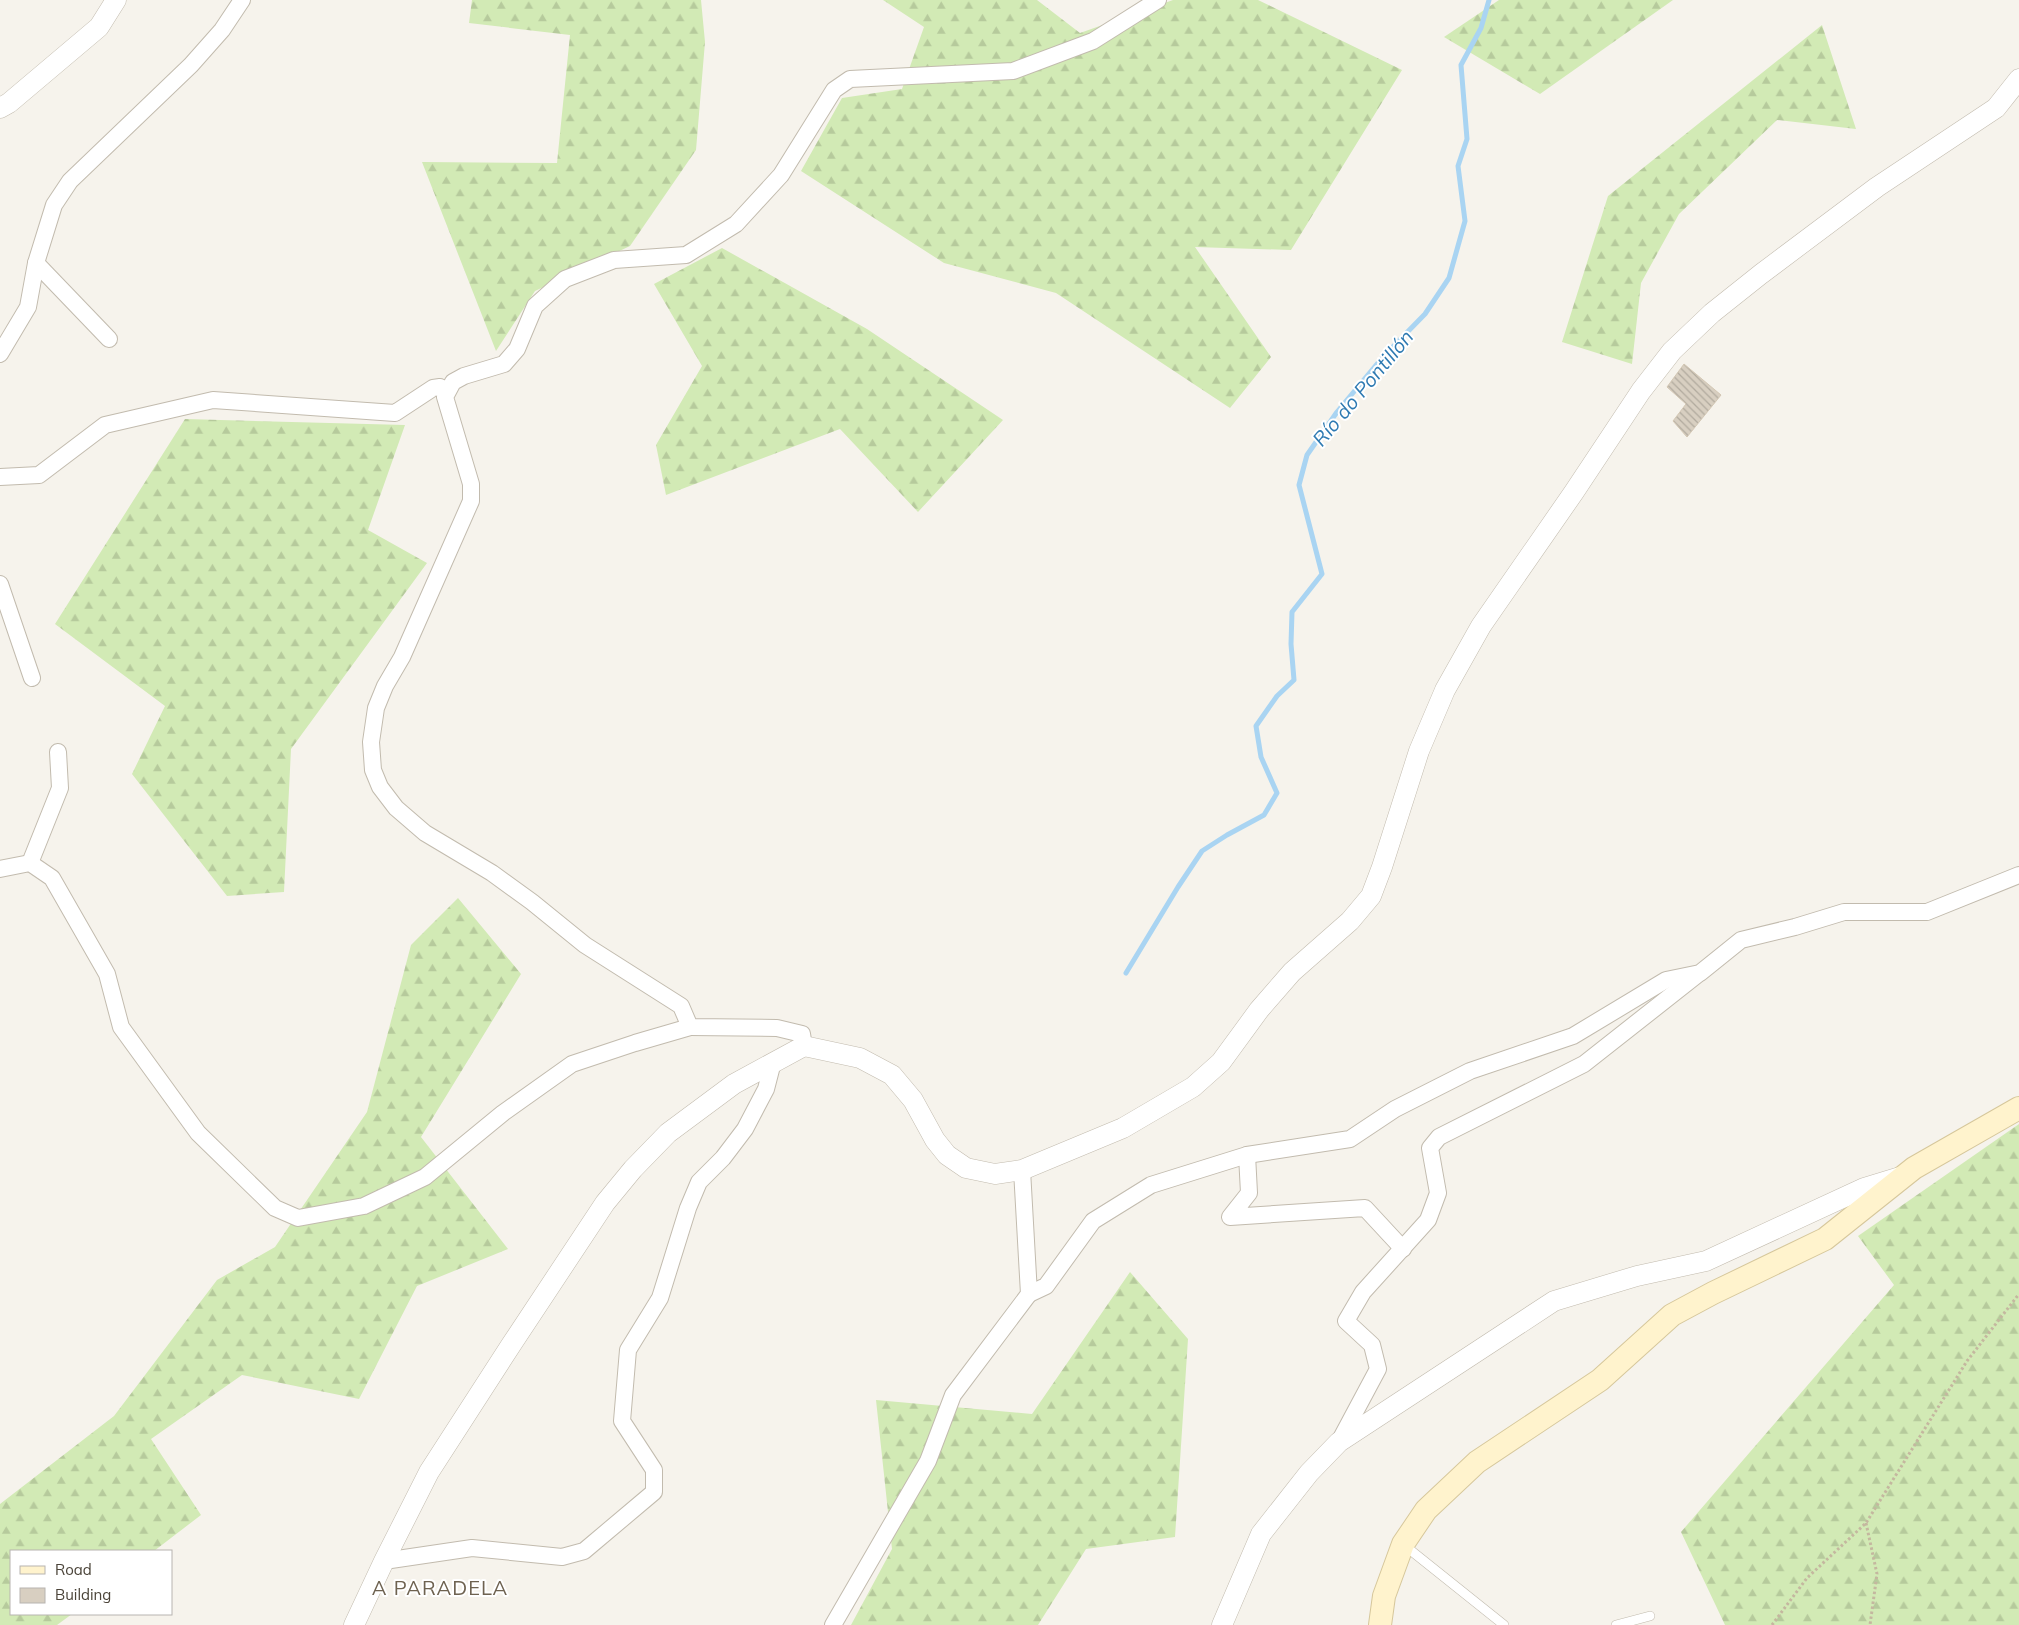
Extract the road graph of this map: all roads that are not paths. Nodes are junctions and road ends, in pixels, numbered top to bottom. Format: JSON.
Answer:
{"nodes":[{"id":1,"x":116,"y":0,"type":"edge"},
{"id":2,"x":242,"y":0,"type":"edge"},
{"id":3,"x":1158,"y":0,"type":"edge"},
{"id":4,"x":2019,"y":79,"type":"edge"},
{"id":5,"x":0,"y":108,"type":"edge"},
{"id":6,"x":36,"y":263,"type":"junction"},
{"id":7,"x":109,"y":339,"type":"dead end"},
{"id":8,"x":0,"y":354,"type":"edge"},
{"id":9,"x":447,"y":391,"type":"junction"},
{"id":10,"x":0,"y":477,"type":"edge"},
{"id":11,"x":0,"y":584,"type":"edge"},
{"id":12,"x":32,"y":678,"type":"dead end"},
{"id":13,"x":58,"y":752,"type":"dead end"},
{"id":14,"x":30,"y":863,"type":"junction"},
{"id":15,"x":0,"y":869,"type":"edge"},
{"id":16,"x":2019,"y":875,"type":"edge"},
{"id":17,"x":1700,"y":973,"type":"junction"},
{"id":18,"x":690,"y":1027,"type":"junction"},
{"id":19,"x":804,"y":1046,"type":"junction"},
{"id":20,"x":773,"y":1062,"type":"junction"},
{"id":21,"x":2019,"y":1108,"type":"edge"},
{"id":22,"x":1247,"y":1156,"type":"junction"},
{"id":23,"x":1022,"y":1170,"type":"junction"},
{"id":24,"x":1904,"y":1176,"type":"junction"},
{"id":25,"x":1403,"y":1249,"type":"junction"},
{"id":26,"x":1029,"y":1294,"type":"junction"},
{"id":27,"x":1339,"y":1442,"type":"junction"},
{"id":28,"x":1403,"y":1544,"type":"junction"},
{"id":29,"x":384,"y":1561,"type":"junction"},
{"id":30,"x":1650,"y":1616,"type":"dead end"},
{"id":31,"x":354,"y":1625,"type":"edge"},
{"id":32,"x":833,"y":1625,"type":"edge"},
{"id":33,"x":1222,"y":1625,"type":"edge"},
{"id":34,"x":1380,"y":1625,"type":"edge"},
{"id":35,"x":1504,"y":1625,"type":"edge"},
{"id":36,"x":1616,"y":1625,"type":"edge"}],
"edges":[{"from":1,"to":5,"type":"street"},
{"from":2,"to":6,"type":"street"},
{"from":3,"to":9,"type":"street"},
{"from":4,"to":23,"type":"street"},
{"from":6,"to":7,"type":"street"},
{"from":6,"to":8,"type":"street"},
{"from":9,"to":10,"type":"street"},
{"from":9,"to":18,"type":"street"},
{"from":11,"to":12,"type":"street"},
{"from":13,"to":14,"type":"street"},
{"from":14,"to":15,"type":"street"},
{"from":14,"to":18,"type":"street"},
{"from":16,"to":17,"type":"street"},
{"from":17,"to":22,"type":"street"},
{"from":17,"to":25,"type":"street"},
{"from":18,"to":19,"type":"street"},
{"from":19,"to":20,"type":"street"},
{"from":19,"to":23,"type":"street"},
{"from":20,"to":29,"type":"street"},
{"from":20,"to":29,"type":"street"},
{"from":21,"to":24,"type":"main road"},
{"from":22,"to":25,"type":"street"},
{"from":22,"to":26,"type":"street"},
{"from":23,"to":26,"type":"street"},
{"from":24,"to":27,"type":"street"},
{"from":24,"to":28,"type":"main road"},
{"from":25,"to":27,"type":"street"},
{"from":26,"to":32,"type":"street"},
{"from":27,"to":33,"type":"street"},
{"from":28,"to":34,"type":"main road"},
{"from":28,"to":35,"type":"lane"},
{"from":29,"to":31,"type":"street"},
{"from":30,"to":36,"type":"lane"}]}
